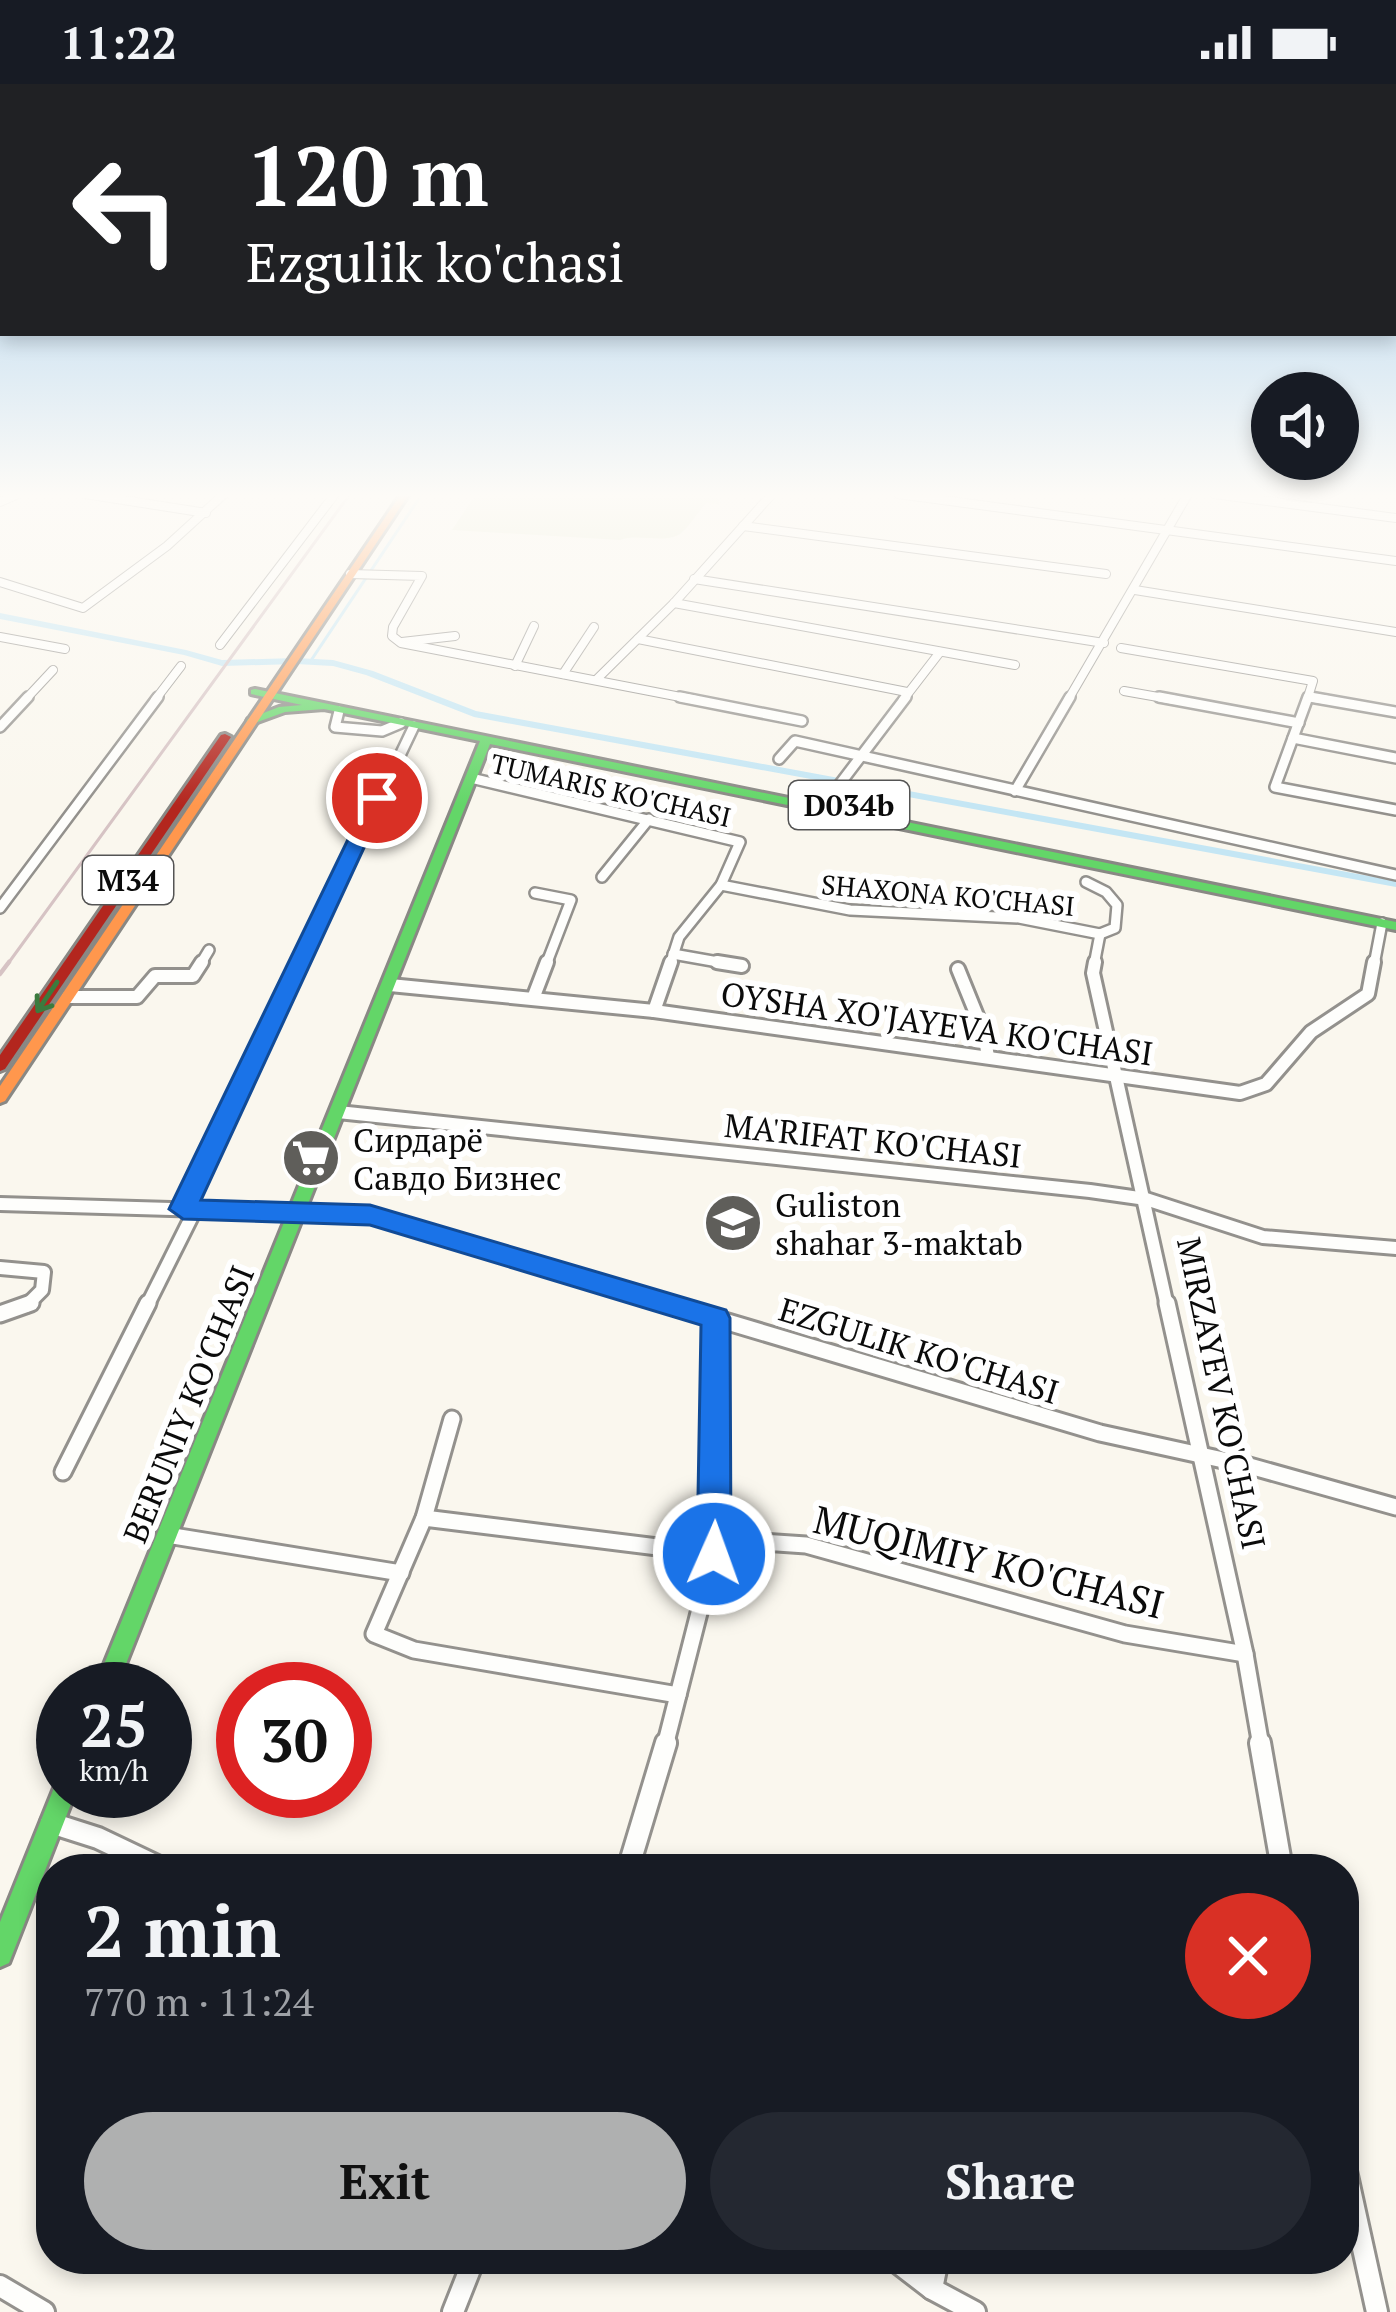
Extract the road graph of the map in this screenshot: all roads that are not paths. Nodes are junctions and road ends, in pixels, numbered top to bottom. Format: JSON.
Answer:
{"nodes":[{"id":1,"x":51,"y":598,"type":"edge"},
{"id":2,"x":96,"y":598,"type":"edge"},
{"id":3,"x":256,"y":598,"type":"edge"},
{"id":4,"x":325,"y":598,"type":"edge"},
{"id":5,"x":339,"y":598,"type":"edge"},
{"id":6,"x":410,"y":598,"type":"edge"},
{"id":7,"x":678,"y":598,"type":"edge"},
{"id":8,"x":816,"y":598,"type":"edge"},
{"id":9,"x":1130,"y":598,"type":"edge"},
{"id":10,"x":1185,"y":598,"type":"edge"},
{"id":11,"x":674,"y":603,"type":"junction"},
{"id":12,"x":533,"y":626,"type":"dead end"},
{"id":13,"x":594,"y":627,"type":"dead end"},
{"id":14,"x":1396,"y":632,"type":"edge"},
{"id":15,"x":455,"y":636,"type":"dead end"},
{"id":16,"x":0,"y":637,"type":"edge"},
{"id":17,"x":638,"y":639,"type":"junction"},
{"id":18,"x":401,"y":643,"type":"junction"},
{"id":19,"x":1104,"y":643,"type":"junction"},
{"id":20,"x":220,"y":645,"type":"dead end"},
{"id":21,"x":1121,"y":648,"type":"dead end"},
{"id":22,"x":65,"y":649,"type":"dead end"},
{"id":23,"x":940,"y":652,"type":"junction"},
{"id":24,"x":1015,"y":665,"type":"dead end"},
{"id":25,"x":181,"y":666,"type":"dead end"},
{"id":26,"x":515,"y":666,"type":"junction"},
{"id":27,"x":53,"y":670,"type":"dead end"},
{"id":28,"x":563,"y":674,"type":"junction"},
{"id":29,"x":276,"y":675,"type":"junction"},
{"id":30,"x":597,"y":679,"type":"junction"},
{"id":31,"x":1124,"y":691,"type":"dead end"},
{"id":32,"x":908,"y":692,"type":"junction"},
{"id":33,"x":1308,"y":697,"type":"junction"},
{"id":34,"x":329,"y":709,"type":"junction"},
{"id":35,"x":1396,"y":712,"type":"edge"},
{"id":36,"x":243,"y":722,"type":"junction"},
{"id":37,"x":802,"y":722,"type":"dead end"},
{"id":38,"x":1298,"y":723,"type":"junction"},
{"id":39,"x":408,"y":724,"type":"junction"},
{"id":40,"x":0,"y":727,"type":"edge"},
{"id":41,"x":1293,"y":738,"type":"junction"},
{"id":42,"x":486,"y":740,"type":"junction"},
{"id":43,"x":860,"y":755,"type":"junction"},
{"id":44,"x":1396,"y":758,"type":"edge"},
{"id":45,"x":779,"y":759,"type":"dead end"},
{"id":46,"x":471,"y":778,"type":"junction"},
{"id":47,"x":836,"y":789,"type":"junction"},
{"id":48,"x":1016,"y":791,"type":"junction"},
{"id":49,"x":1396,"y":810,"type":"edge"},
{"id":50,"x":649,"y":819,"type":"junction"},
{"id":51,"x":1396,"y":875,"type":"edge"},
{"id":52,"x":602,"y":877,"type":"dead end"},
{"id":53,"x":1086,"y":881,"type":"dead end"},
{"id":54,"x":0,"y":882,"type":"edge"},
{"id":55,"x":17,"y":882,"type":"junction"},
{"id":56,"x":722,"y":885,"type":"junction"},
{"id":57,"x":535,"y":893,"type":"dead end"},
{"id":58,"x":0,"y":908,"type":"edge"},
{"id":59,"x":1391,"y":922,"type":"edge"},
{"id":60,"x":1100,"y":934,"type":"junction"},
{"id":61,"x":209,"y":950,"type":"dead end"},
{"id":62,"x":673,"y":953,"type":"junction"},
{"id":63,"x":742,"y":966,"type":"dead end"},
{"id":64,"x":958,"y":969,"type":"dead end"},
{"id":65,"x":390,"y":985,"type":"junction"},
{"id":66,"x":534,"y":996,"type":"junction"},
{"id":67,"x":68,"y":997,"type":"junction"},
{"id":68,"x":653,"y":1011,"type":"junction"},
{"id":69,"x":988,"y":1057,"type":"junction"},
{"id":70,"x":0,"y":1066,"type":"edge"},
{"id":71,"x":1117,"y":1075,"type":"junction"},
{"id":72,"x":0,"y":1098,"type":"edge"},
{"id":73,"x":338,"y":1112,"type":"junction"},
{"id":74,"x":1146,"y":1199,"type":"junction"},
{"id":75,"x":0,"y":1204,"type":"edge"},
{"id":76,"x":189,"y":1210,"type":"junction"},
{"id":77,"x":300,"y":1211,"type":"junction"},
{"id":78,"x":1396,"y":1248,"type":"edge"},
{"id":79,"x":0,"y":1268,"type":"edge"},
{"id":80,"x":0,"y":1314,"type":"edge"},
{"id":81,"x":716,"y":1318,"type":"junction"},
{"id":82,"x":452,"y":1420,"type":"dead end"},
{"id":83,"x":1203,"y":1457,"type":"junction"},
{"id":84,"x":64,"y":1472,"type":"dead end"},
{"id":85,"x":1396,"y":1507,"type":"edge"},
{"id":86,"x":424,"y":1518,"type":"junction"},
{"id":87,"x":167,"y":1535,"type":"junction"},
{"id":88,"x":715,"y":1546,"type":"junction"},
{"id":89,"x":401,"y":1573,"type":"junction"},
{"id":90,"x":1245,"y":1654,"type":"junction"},
{"id":91,"x":116,"y":1662,"type":"edge"},
{"id":92,"x":679,"y":1695,"type":"junction"},
{"id":93,"x":54,"y":1818,"type":"edge"},
{"id":94,"x":52,"y":1823,"type":"junction"},
{"id":95,"x":40,"y":1854,"type":"edge"},
{"id":96,"x":132,"y":1854,"type":"edge"},
{"id":97,"x":632,"y":1854,"type":"edge"},
{"id":98,"x":1279,"y":1854,"type":"edge"},
{"id":99,"x":36,"y":1863,"type":"edge"},
{"id":100,"x":0,"y":1954,"type":"edge"},
{"id":101,"x":1359,"y":2230,"type":"edge"},
{"id":102,"x":468,"y":2274,"type":"edge"},
{"id":103,"x":912,"y":2274,"type":"edge"},
{"id":104,"x":935,"y":2274,"type":"edge"},
{"id":105,"x":0,"y":2286,"type":"edge"},
{"id":106,"x":932,"y":2289,"type":"junction"},
{"id":107,"x":44,"y":2312,"type":"edge"},
{"id":108,"x":453,"y":2312,"type":"edge"},
{"id":109,"x":975,"y":2312,"type":"edge"},
{"id":110,"x":1377,"y":2312,"type":"edge"}],
"edges":[{"from":1,"to":2,"type":"street"},
{"from":3,"to":20,"type":"street"},
{"from":4,"to":29,"type":"main road","number":"M34"},
{"from":5,"to":29,"type":"main road","number":"M34"},
{"from":6,"to":18,"type":"street"},
{"from":7,"to":11,"type":"street"},
{"from":8,"to":19,"type":"street"},
{"from":9,"to":19,"type":"street"},
{"from":10,"to":14,"type":"street"},
{"from":11,"to":17,"type":"street"},
{"from":11,"to":23,"type":"street"},
{"from":12,"to":26,"type":"street"},
{"from":13,"to":28,"type":"street"},
{"from":15,"to":18,"type":"street"},
{"from":16,"to":22,"type":"street"},
{"from":17,"to":30,"type":"street"},
{"from":17,"to":32,"type":"street"},
{"from":18,"to":26,"type":"street"},
{"from":19,"to":48,"type":"street"},
{"from":21,"to":33,"type":"street"},
{"from":23,"to":24,"type":"street"},
{"from":23,"to":32,"type":"street"},
{"from":25,"to":55,"type":"street"},
{"from":26,"to":28,"type":"street"},
{"from":27,"to":40,"type":"street"},
{"from":28,"to":30,"type":"street"},
{"from":29,"to":34,"type":"main road","number":"D034b"},
{"from":29,"to":36,"type":"main road","number":"M34"},
{"from":29,"to":47,"type":"main road","number":"D034b"},
{"from":30,"to":37,"type":"street"},
{"from":31,"to":38,"type":"street"},
{"from":32,"to":43,"type":"street"},
{"from":33,"to":35,"type":"street"},
{"from":33,"to":38,"type":"street"},
{"from":34,"to":36,"type":"main road"},
{"from":34,"to":39,"type":"main road","number":"D034b"},
{"from":36,"to":67,"type":"main road","number":"M34"},
{"from":36,"to":70,"type":"main road","number":"M34","one_way":true},
{"from":38,"to":41,"type":"street"},
{"from":39,"to":42,"type":"main road","number":"D034b"},
{"from":39,"to":76,"type":"street"},
{"from":41,"to":44,"type":"street"},
{"from":41,"to":49,"type":"street"},
{"from":42,"to":46,"type":"main road","name":"BERUNIY KO'CHASI"},
{"from":42,"to":59,"type":"main road","number":"D034b"},
{"from":43,"to":45,"type":"street"},
{"from":43,"to":47,"type":"street"},
{"from":43,"to":48,"type":"street"},
{"from":46,"to":50,"type":"street","name":"TUMARIS KO'CHASI"},
{"from":46,"to":65,"type":"main road","name":"BERUNIY KO'CHASI"},
{"from":47,"to":59,"type":"main road","number":"D034b"},
{"from":48,"to":51,"type":"street"},
{"from":50,"to":52,"type":"street"},
{"from":50,"to":56,"type":"street","name":"TUMARIS KO'CHASI"},
{"from":53,"to":60,"type":"street","name":"MIRZAYEV KO'CHASI"},
{"from":54,"to":55,"type":"street"},
{"from":55,"to":58,"type":"street"},
{"from":56,"to":60,"type":"street","name":"SHAXONA KO'CHASI"},
{"from":56,"to":62,"type":"street"},
{"from":57,"to":66,"type":"street"},
{"from":59,"to":71,"type":"street","name":"OYSHA XO'JAYEVA KO'CHASI"},
{"from":60,"to":71,"type":"street","name":"MIRZAYEV KO'CHASI"},
{"from":61,"to":67,"type":"street"},
{"from":62,"to":63,"type":"street"},
{"from":62,"to":68,"type":"street"},
{"from":64,"to":69,"type":"street"},
{"from":65,"to":66,"type":"street","name":"OYSHA XO'JAYEVA KO'CHASI"},
{"from":65,"to":73,"type":"main road","name":"BERUNIY KO'CHASI"},
{"from":66,"to":68,"type":"street","name":"OYSHA XO'JAYEVA KO'CHASI"},
{"from":67,"to":72,"type":"main road","number":"M34"},
{"from":68,"to":69,"type":"street","name":"OYSHA XO'JAYEVA KO'CHASI"},
{"from":69,"to":71,"type":"street","name":"OYSHA XO'JAYEVA KO'CHASI"},
{"from":71,"to":74,"type":"street","name":"MIRZAYEV KO'CHASI"},
{"from":73,"to":74,"type":"street","name":"MA'RIFAT KO'CHASI"},
{"from":73,"to":77,"type":"main road","name":"BERUNIY KO'CHASI"},
{"from":74,"to":78,"type":"street","name":"MA'RIFAT KO'CHASI"},
{"from":74,"to":83,"type":"street","name":"MIRZAYEV KO'CHASI"},
{"from":75,"to":76,"type":"street","name":"EZGULIK KO'CHASI"},
{"from":76,"to":77,"type":"street","name":"EZGULIK KO'CHASI"},
{"from":76,"to":84,"type":"street"},
{"from":77,"to":81,"type":"street","name":"EZGULIK KO'CHASI"},
{"from":77,"to":87,"type":"main road","name":"BERUNIY KO'CHASI"},
{"from":79,"to":80,"type":"street"},
{"from":81,"to":83,"type":"street","name":"EZGULIK KO'CHASI"},
{"from":81,"to":88,"type":"street"},
{"from":82,"to":86,"type":"street"},
{"from":83,"to":85,"type":"street","name":"EZGULIK KO'CHASI"},
{"from":83,"to":90,"type":"street","name":"MIRZAYEV KO'CHASI"},
{"from":86,"to":88,"type":"street","name":"MUQIMIY KO'CHASI"},
{"from":86,"to":89,"type":"street"},
{"from":87,"to":89,"type":"street"},
{"from":87,"to":91,"type":"main road","name":"BERUNIY KO'CHASI"},
{"from":88,"to":90,"type":"street","name":"MUQIMIY KO'CHASI"},
{"from":88,"to":92,"type":"street"},
{"from":89,"to":92,"type":"street"},
{"from":90,"to":98,"type":"street","name":"MIRZAYEV KO'CHASI"},
{"from":92,"to":97,"type":"street"},
{"from":93,"to":94,"type":"main road"},
{"from":94,"to":95,"type":"main road"},
{"from":94,"to":96,"type":"street"},
{"from":99,"to":100,"type":"main road"},
{"from":101,"to":110,"type":"street"},
{"from":102,"to":108,"type":"street"},
{"from":103,"to":106,"type":"street"},
{"from":104,"to":106,"type":"street"},
{"from":105,"to":107,"type":"street"},
{"from":106,"to":109,"type":"street"}]}
